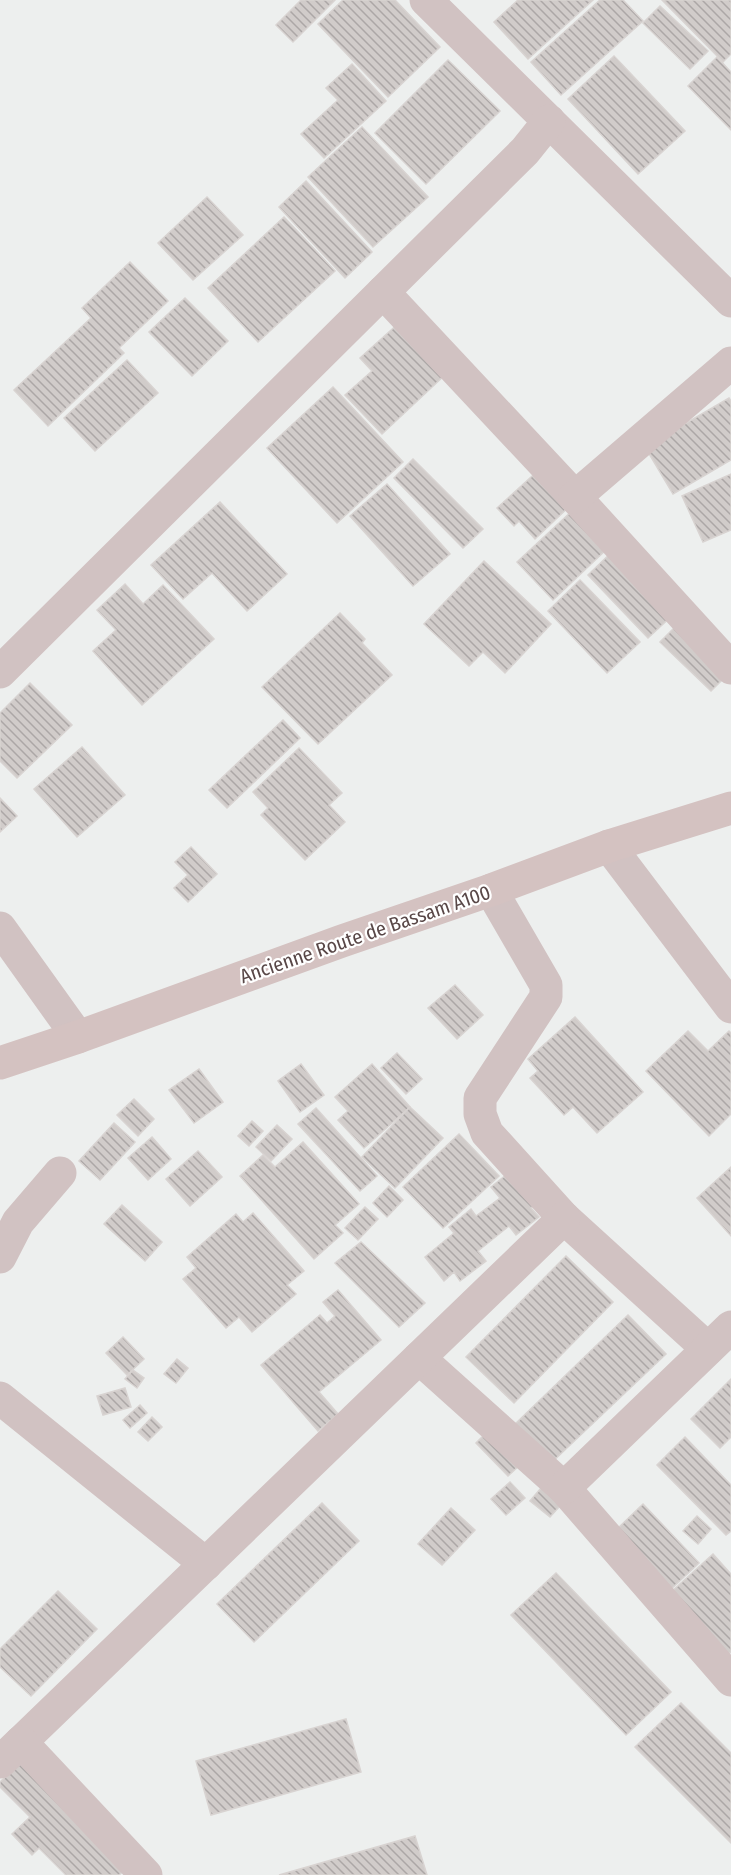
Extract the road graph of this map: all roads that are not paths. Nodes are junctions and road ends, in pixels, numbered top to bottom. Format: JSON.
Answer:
{"nodes":[{"id":1,"x":426,"y":0,"type":"edge"},
{"id":2,"x":549,"y":122,"type":"junction"},
{"id":3,"x":383,"y":292,"type":"junction"},
{"id":4,"x":731,"y":301,"type":"edge"},
{"id":5,"x":731,"y":363,"type":"edge"},
{"id":6,"x":575,"y":497,"type":"junction"},
{"id":7,"x":731,"y":668,"type":"edge"},
{"id":8,"x":0,"y":672,"type":"edge"},
{"id":9,"x":731,"y":808,"type":"edge"},
{"id":10,"x":609,"y":846,"type":"junction"},
{"id":11,"x":491,"y":890,"type":"junction"},
{"id":12,"x":0,"y":928,"type":"edge"},
{"id":13,"x":731,"y":1006,"type":"edge"},
{"id":14,"x":78,"y":1037,"type":"junction"},
{"id":15,"x":0,"y":1063,"type":"edge"},
{"id":16,"x":60,"y":1173,"type":"dead end"},
{"id":17,"x":564,"y":1218,"type":"junction"},
{"id":18,"x":0,"y":1257,"type":"edge"},
{"id":19,"x":720,"y":1338,"type":"edge"},
{"id":20,"x":419,"y":1358,"type":"junction"},
{"id":21,"x":0,"y":1398,"type":"edge"},
{"id":22,"x":564,"y":1488,"type":"junction"},
{"id":23,"x":206,"y":1564,"type":"junction"},
{"id":24,"x":731,"y":1680,"type":"edge"},
{"id":25,"x":10,"y":1752,"type":"edge"},
{"id":26,"x":146,"y":1875,"type":"edge"}],
"edges":[{"from":1,"to":2,"type":"street"},
{"from":2,"to":3,"type":"street"},
{"from":2,"to":4,"type":"street"},
{"from":3,"to":6,"type":"street"},
{"from":3,"to":8,"type":"street"},
{"from":5,"to":6,"type":"street"},
{"from":6,"to":7,"type":"street"},
{"from":9,"to":10,"type":"main road","name":"Ancienne Route de Bassam A100"},
{"from":10,"to":11,"type":"main road","name":"Ancienne Route de Bassam A100"},
{"from":10,"to":13,"type":"street"},
{"from":11,"to":14,"type":"main road","name":"Ancienne Route de Bassam A100"},
{"from":11,"to":17,"type":"street"},
{"from":12,"to":14,"type":"street"},
{"from":14,"to":15,"type":"main road","name":"Ancienne Route de Bassam A100"},
{"from":16,"to":18,"type":"street"},
{"from":17,"to":19,"type":"street"},
{"from":17,"to":20,"type":"street"},
{"from":19,"to":22,"type":"street"},
{"from":20,"to":22,"type":"street"},
{"from":20,"to":23,"type":"street"},
{"from":21,"to":23,"type":"street"},
{"from":22,"to":24,"type":"street"},
{"from":23,"to":25,"type":"street"},
{"from":25,"to":26,"type":"street"}]}
